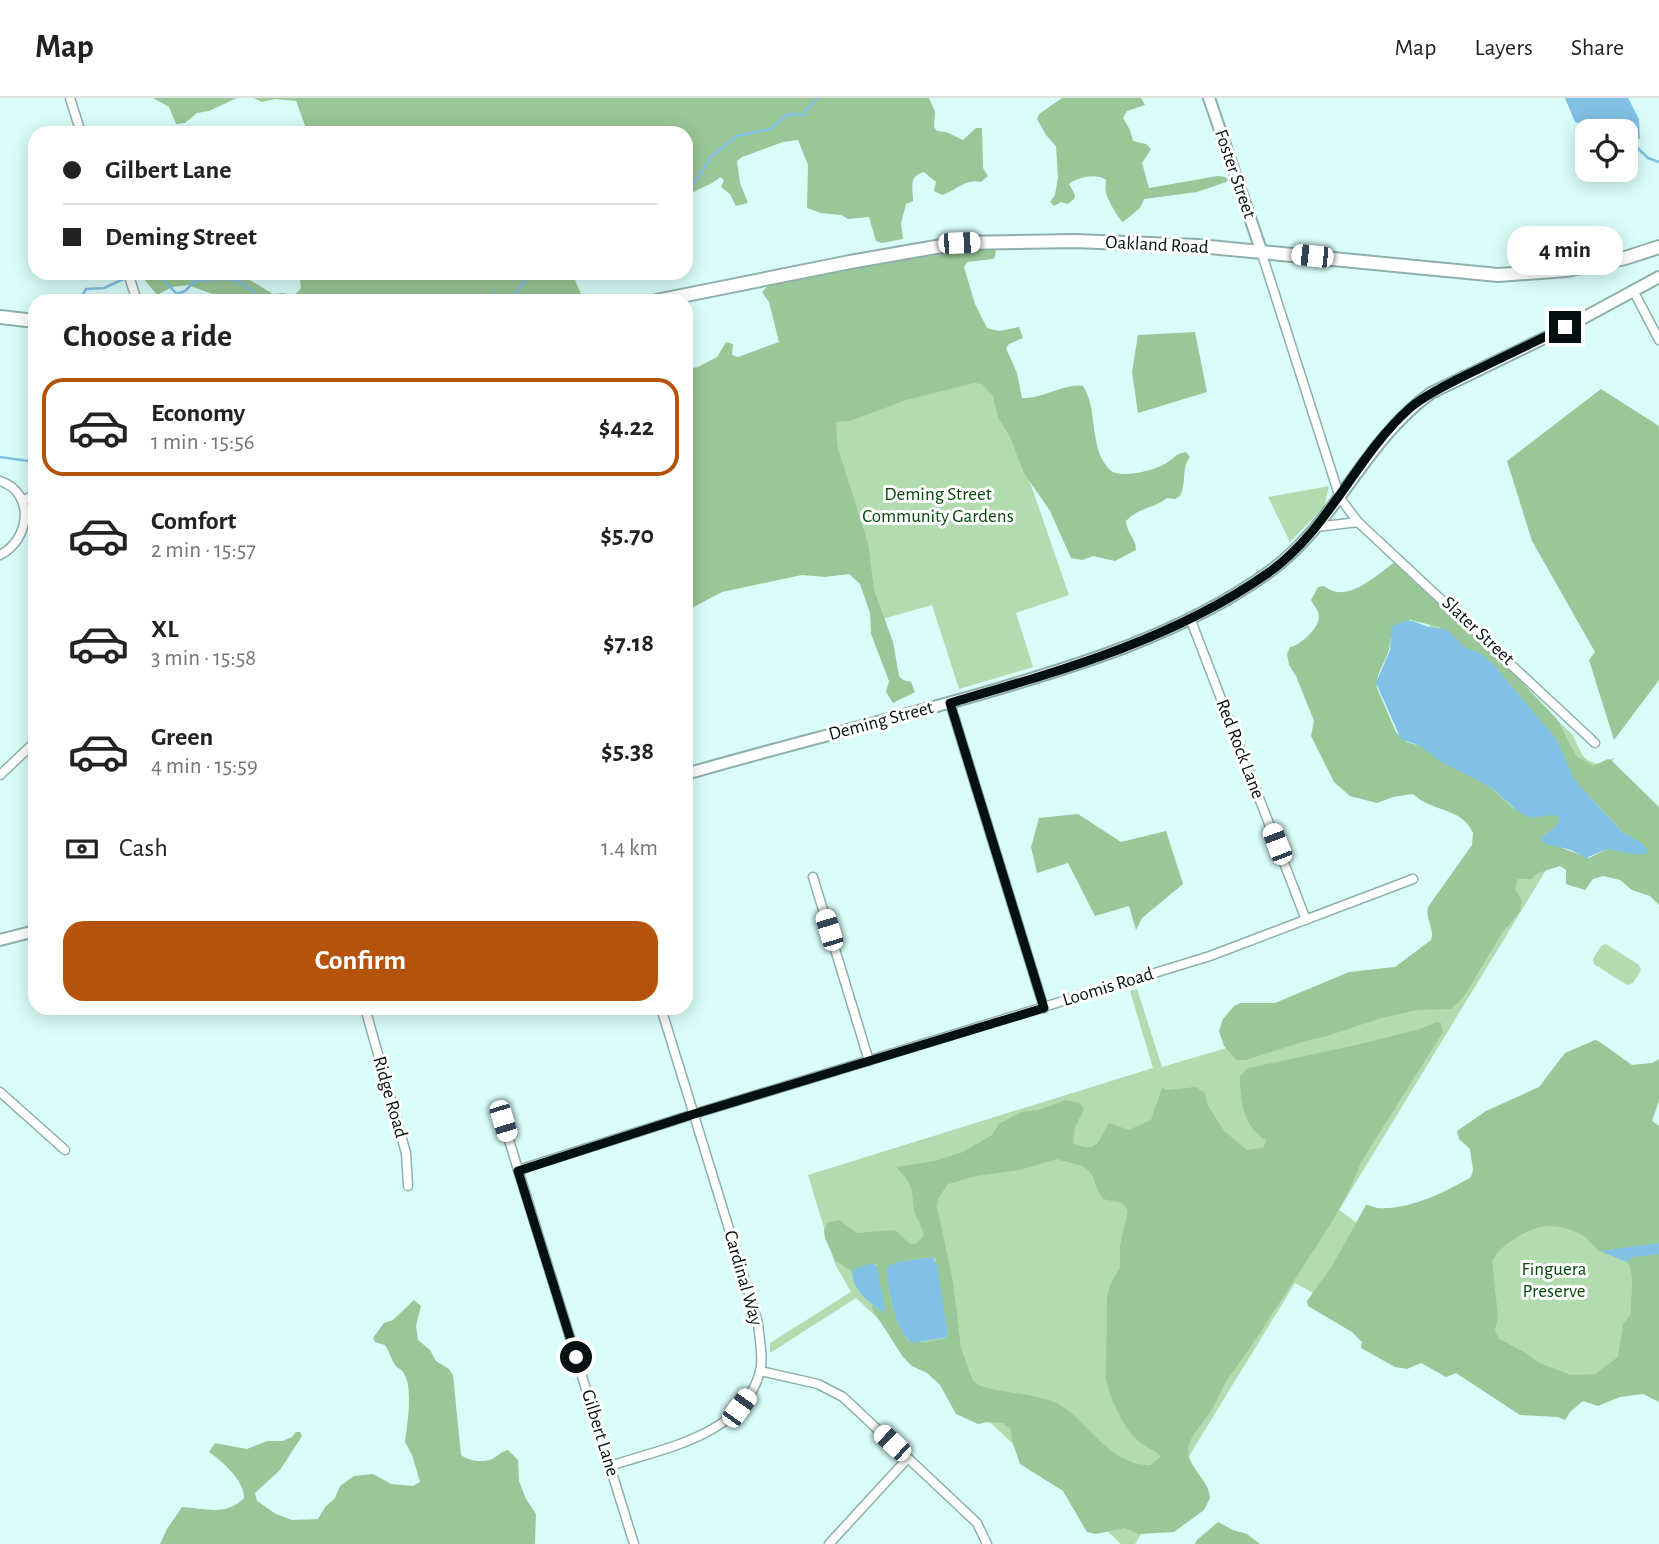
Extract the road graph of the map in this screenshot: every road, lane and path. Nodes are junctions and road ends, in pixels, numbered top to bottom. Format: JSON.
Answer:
{"nodes":[{"id":1,"x":70,"y":98,"type":"edge"},
{"id":2,"x":1209,"y":98,"type":"edge"},
{"id":3,"x":79,"y":126,"type":"edge"},
{"id":4,"x":1659,"y":247,"type":"edge"},
{"id":5,"x":1261,"y":250,"type":"junction"},
{"id":6,"x":1659,"y":277,"type":"edge"},
{"id":7,"x":1634,"y":292,"type":"junction"},
{"id":8,"x":693,"y":294,"type":"edge"},
{"id":9,"x":0,"y":317,"type":"edge"},
{"id":10,"x":28,"y":320,"type":"edge"},
{"id":11,"x":1659,"y":340,"type":"edge"},
{"id":12,"x":0,"y":481,"type":"edge"},
{"id":13,"x":28,"y":498,"type":"edge"},
{"id":14,"x":1340,"y":498,"type":"junction"},
{"id":15,"x":23,"y":500,"type":"junction"},
{"id":16,"x":1358,"y":522,"type":"junction"},
{"id":17,"x":1317,"y":527,"type":"junction"},
{"id":18,"x":0,"y":555,"type":"edge"},
{"id":19,"x":1190,"y":618,"type":"junction"},
{"id":20,"x":950,"y":703,"type":"junction"},
{"id":21,"x":1595,"y":743,"type":"dead end"},
{"id":22,"x":28,"y":749,"type":"edge"},
{"id":23,"x":693,"y":772,"type":"edge"},
{"id":24,"x":0,"y":775,"type":"edge"},
{"id":25,"x":813,"y":877,"type":"dead end"},
{"id":26,"x":1413,"y":879,"type":"dead end"},
{"id":27,"x":1306,"y":920,"type":"junction"},
{"id":28,"x":28,"y":933,"type":"edge"},
{"id":29,"x":0,"y":940,"type":"edge"},
{"id":30,"x":1044,"y":1008,"type":"junction"},
{"id":31,"x":367,"y":1015,"type":"edge"},
{"id":32,"x":663,"y":1015,"type":"edge"},
{"id":33,"x":869,"y":1061,"type":"junction"},
{"id":34,"x":0,"y":1092,"type":"edge"},
{"id":35,"x":694,"y":1114,"type":"junction"},
{"id":36,"x":503,"y":1121,"type":"dead end"},
{"id":37,"x":65,"y":1150,"type":"dead end"},
{"id":38,"x":518,"y":1171,"type":"junction"},
{"id":39,"x":408,"y":1186,"type":"dead end"},
{"id":40,"x":760,"y":1371,"type":"junction"},
{"id":41,"x":908,"y":1458,"type":"junction"},
{"id":42,"x":610,"y":1466,"type":"junction"},
{"id":43,"x":634,"y":1544,"type":"edge"},
{"id":44,"x":829,"y":1544,"type":"edge"},
{"id":45,"x":987,"y":1544,"type":"edge"}],
"edges":[{"from":1,"to":3,"type":"street"},
{"from":2,"to":5,"type":"street","name":"Foster Street"},
{"from":4,"to":5,"type":"main road","name":"Oakland Road"},
{"from":5,"to":8,"type":"main road","name":"Oakland Road"},
{"from":5,"to":14,"type":"street","name":"Slater Street"},
{"from":6,"to":7,"type":"street","name":"Deming Street"},
{"from":7,"to":11,"type":"street"},
{"from":7,"to":14,"type":"street","name":"Deming Street"},
{"from":9,"to":10,"type":"main road"},
{"from":12,"to":15,"type":"street"},
{"from":13,"to":15,"type":"street"},
{"from":14,"to":16,"type":"street","name":"Slater Street"},
{"from":14,"to":17,"type":"street","name":"Deming Street"},
{"from":15,"to":18,"type":"street"},
{"from":16,"to":17,"type":"street"},
{"from":16,"to":21,"type":"street","name":"Slater Street"},
{"from":17,"to":19,"type":"street","name":"Deming Street"},
{"from":19,"to":20,"type":"street","name":"Deming Street"},
{"from":19,"to":27,"type":"street","name":"Red Rock Lane"},
{"from":20,"to":23,"type":"street","name":"Deming Street"},
{"from":20,"to":30,"type":"street"},
{"from":22,"to":24,"type":"street"},
{"from":25,"to":33,"type":"street"},
{"from":26,"to":27,"type":"street","name":"Loomis Road"},
{"from":27,"to":30,"type":"street","name":"Loomis Road"},
{"from":28,"to":29,"type":"street"},
{"from":30,"to":33,"type":"street","name":"Loomis Road"},
{"from":31,"to":39,"type":"street","name":"Ridge Road"},
{"from":32,"to":35,"type":"street","name":"Cardinal Way"},
{"from":33,"to":35,"type":"street","name":"Loomis Road"},
{"from":34,"to":37,"type":"street"},
{"from":35,"to":38,"type":"street","name":"Loomis Road"},
{"from":35,"to":40,"type":"street","name":"Cardinal Way"},
{"from":36,"to":38,"type":"street","name":"Gilbert Lane"},
{"from":38,"to":42,"type":"street","name":"Gilbert Lane"},
{"from":40,"to":41,"type":"street"},
{"from":40,"to":42,"type":"street"},
{"from":41,"to":44,"type":"street"},
{"from":41,"to":45,"type":"street"},
{"from":42,"to":43,"type":"street","name":"Gilbert Lane"}]}
